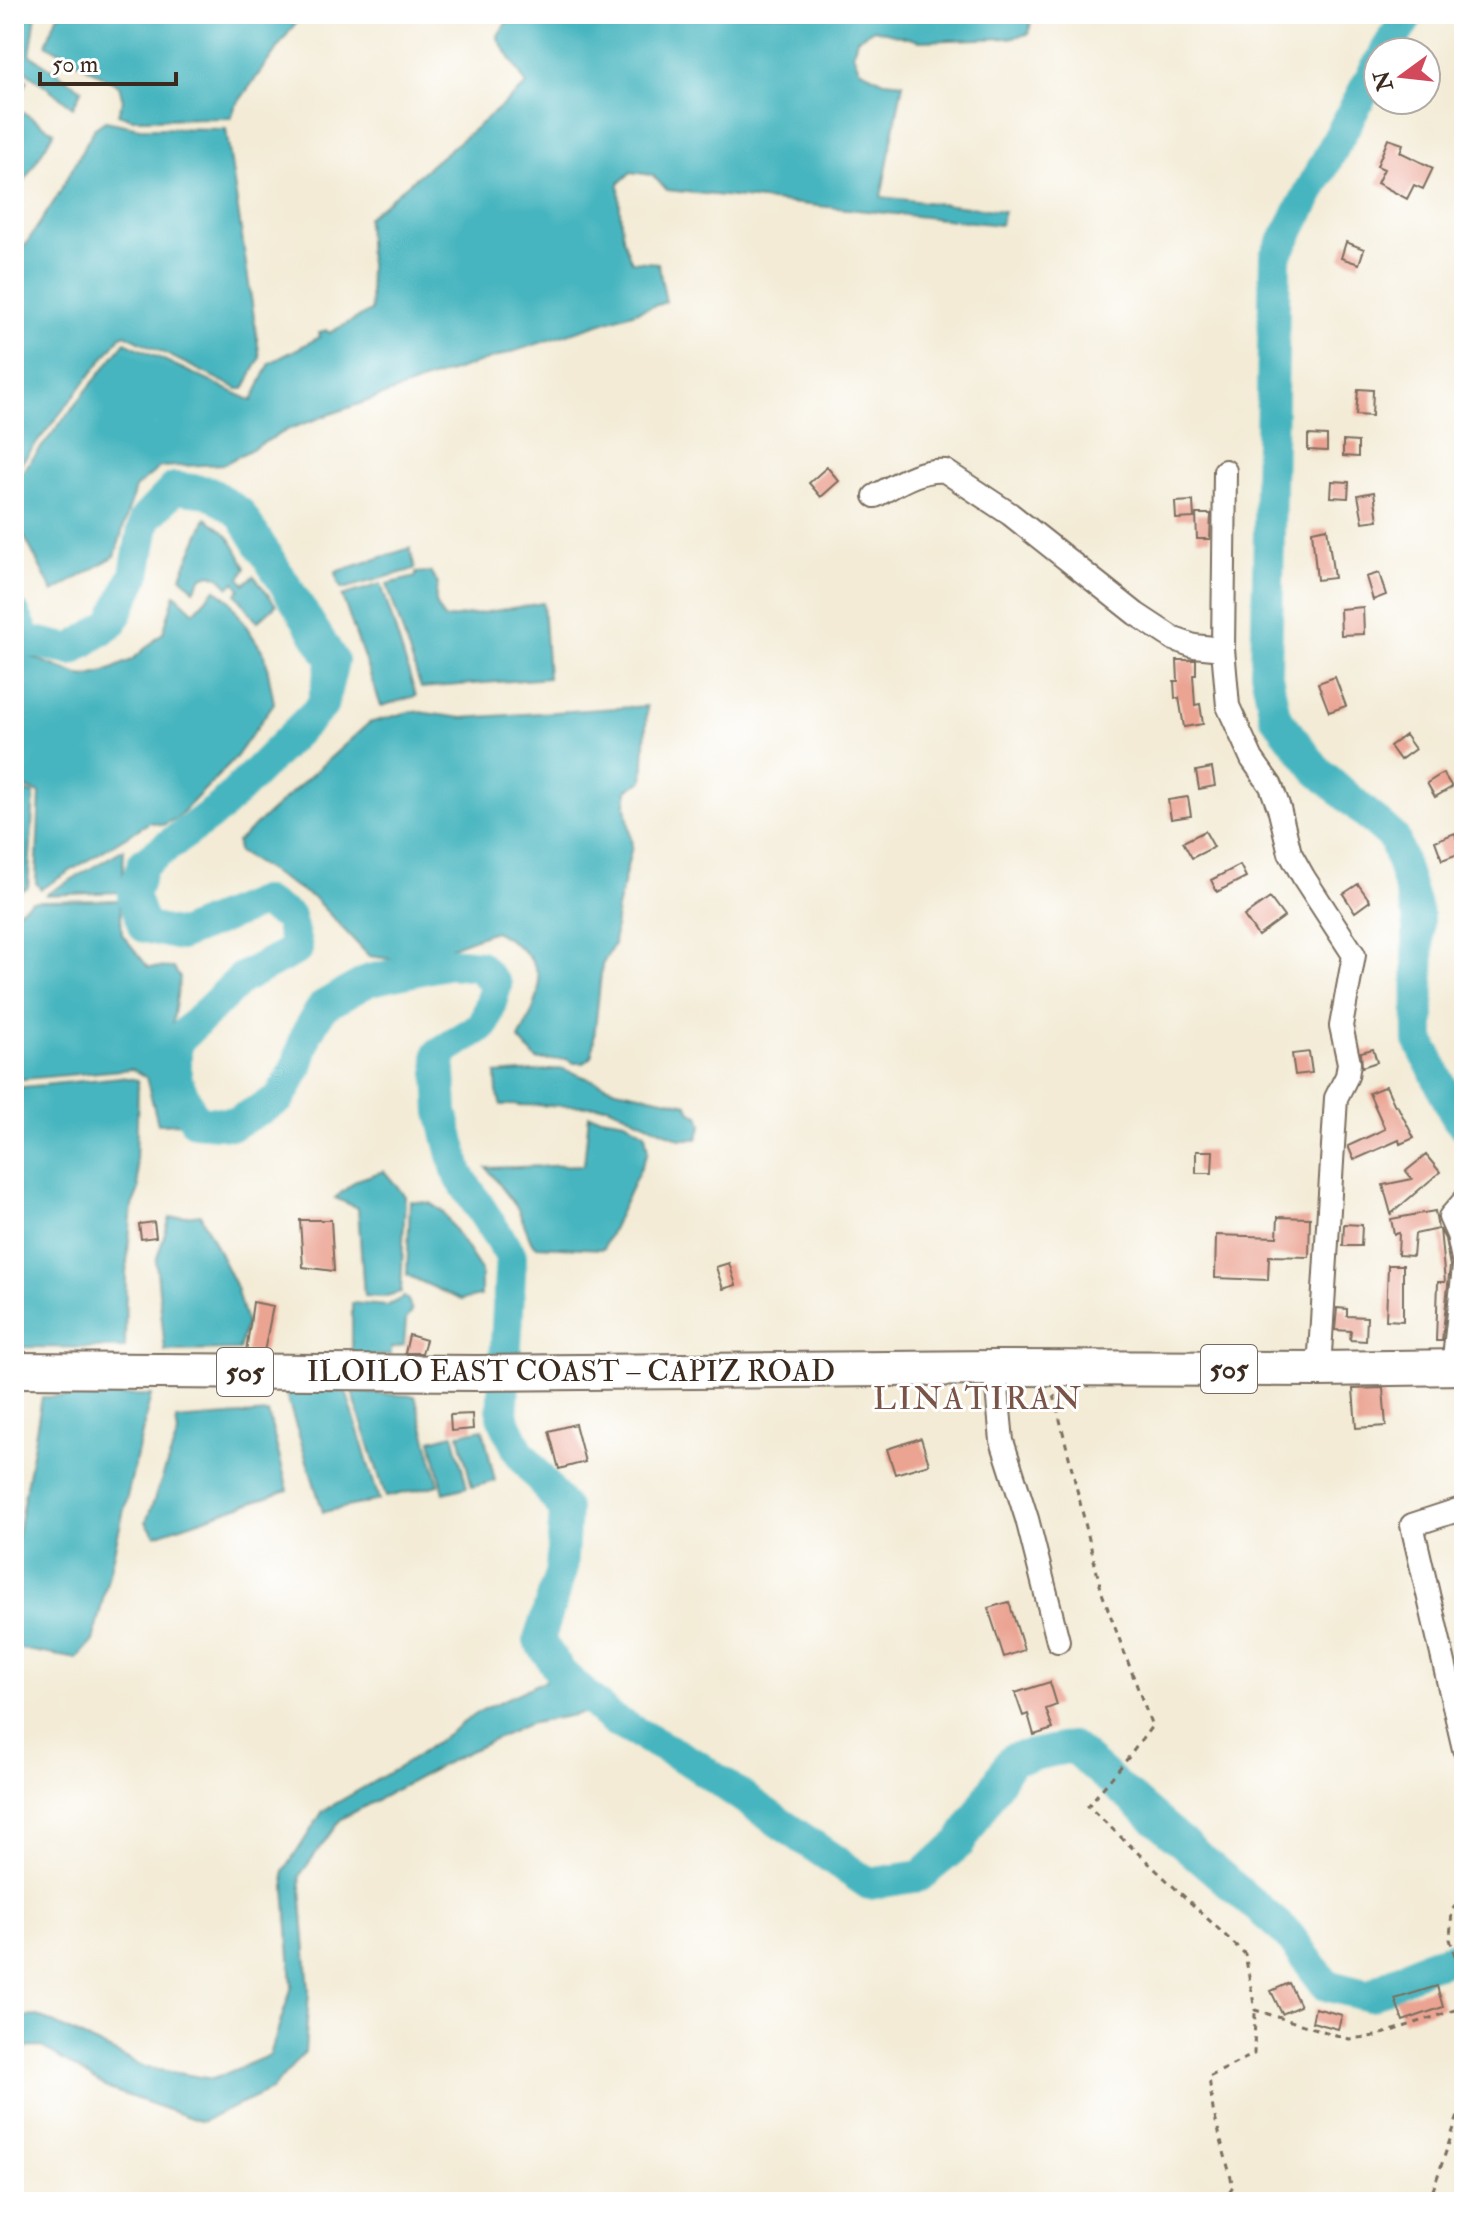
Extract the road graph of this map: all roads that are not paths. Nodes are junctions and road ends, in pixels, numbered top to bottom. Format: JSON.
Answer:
{"nodes":[{"id":1,"x":1225,"y":471,"type":"dead end"},
{"id":2,"x":875,"y":496,"type":"dead end"},
{"id":3,"x":1223,"y":649,"type":"junction"},
{"id":4,"x":1464,"y":1201,"type":"edge"},
{"id":5,"x":1464,"y":1266,"type":"edge"},
{"id":6,"x":1459,"y":1367,"type":"edge"},
{"id":7,"x":995,"y":1368,"type":"junction"},
{"id":8,"x":1319,"y":1369,"type":"junction"},
{"id":9,"x":14,"y":1370,"type":"edge"},
{"id":10,"x":1464,"y":1508,"type":"edge"},
{"id":11,"x":1058,"y":1641,"type":"dead end"},
{"id":12,"x":1464,"y":1749,"type":"edge"}],
"edges":[{"from":1,"to":3,"type":"street"},
{"from":2,"to":3,"type":"street"},
{"from":3,"to":8,"type":"street"},
{"from":4,"to":5,"type":"street"},
{"from":5,"to":6,"type":"street"},
{"from":6,"to":8,"type":"main road","name":"ILOILO EAST COAST – CAPIZ ROAD","number":"505"},
{"from":7,"to":8,"type":"main road","name":"ILOILO EAST COAST – CAPIZ ROAD","number":"505"},
{"from":7,"to":9,"type":"main road","name":"ILOILO EAST COAST – CAPIZ ROAD","number":"505"},
{"from":7,"to":11,"type":"street"},
{"from":10,"to":12,"type":"street"}]}
